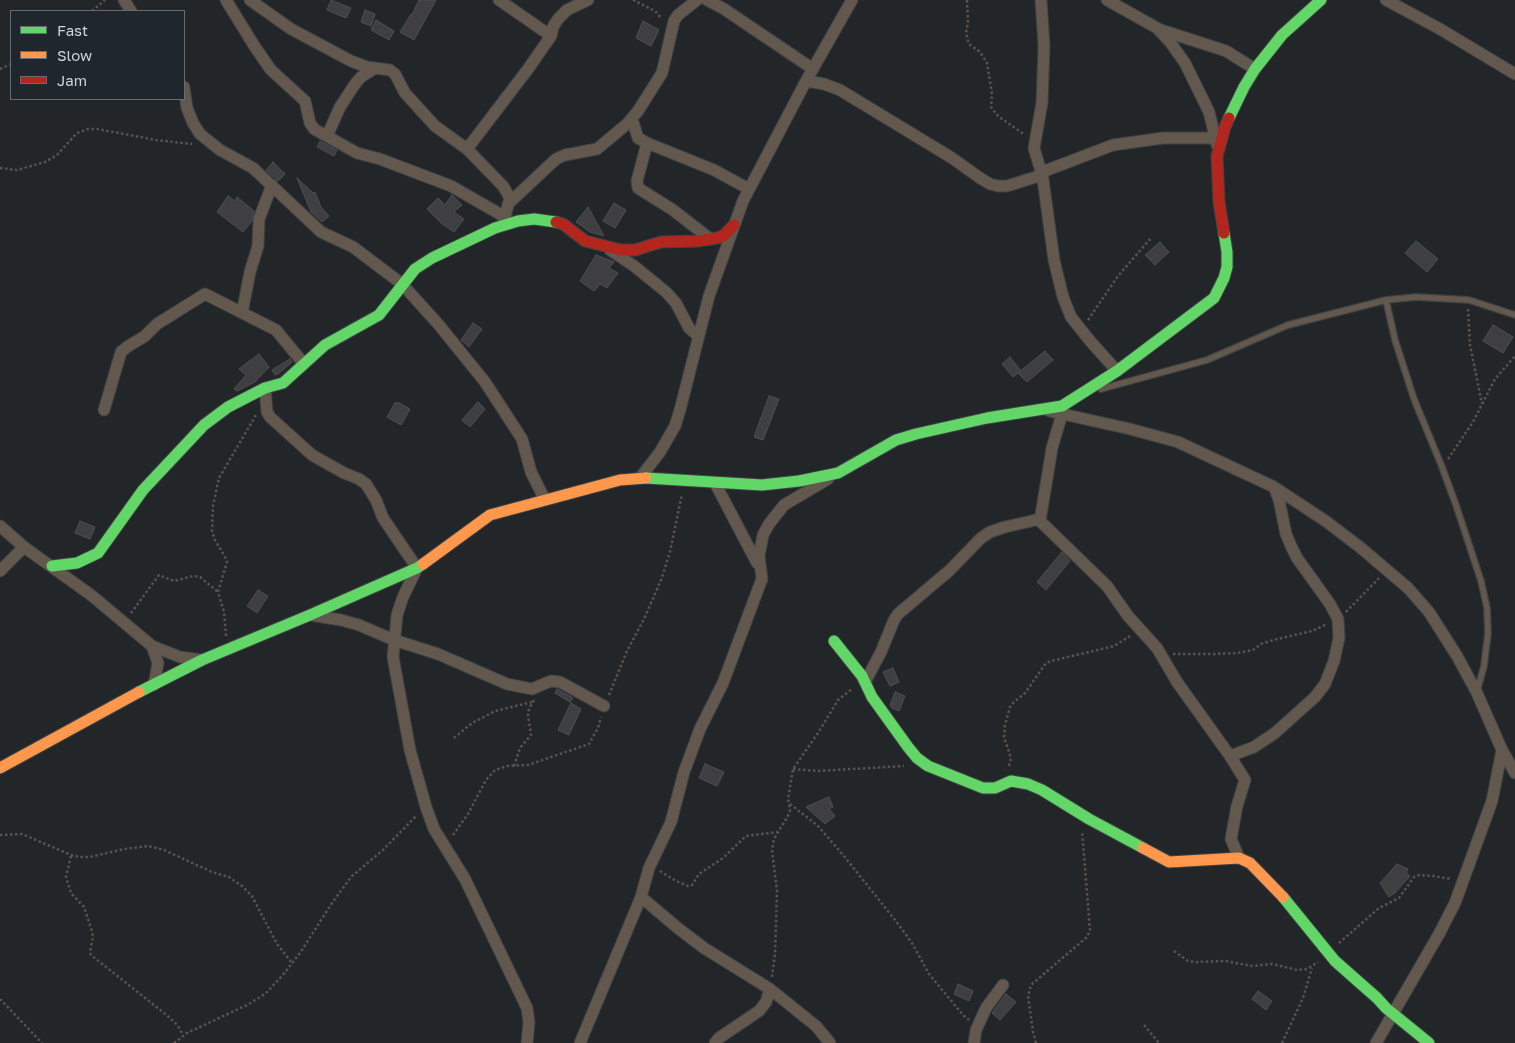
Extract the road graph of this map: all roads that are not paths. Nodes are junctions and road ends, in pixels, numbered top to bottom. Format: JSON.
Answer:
{"nodes":[{"id":1,"x":226,"y":0,"type":"edge"},
{"id":2,"x":250,"y":0,"type":"edge"},
{"id":3,"x":499,"y":0,"type":"edge"},
{"id":4,"x":588,"y":0,"type":"edge"},
{"id":5,"x":697,"y":0,"type":"edge"},
{"id":6,"x":707,"y":0,"type":"edge"},
{"id":7,"x":852,"y":0,"type":"edge"},
{"id":8,"x":1040,"y":0,"type":"edge"},
{"id":9,"x":1107,"y":0,"type":"edge"},
{"id":10,"x":1321,"y":0,"type":"edge"},
{"id":11,"x":1386,"y":0,"type":"edge"},
{"id":12,"x":1157,"y":28,"type":"junction"},
{"id":13,"x":551,"y":36,"type":"junction"},
{"id":14,"x":375,"y":68,"type":"junction"},
{"id":15,"x":813,"y":69,"type":"junction"},
{"id":16,"x":1255,"y":69,"type":"junction"},
{"id":17,"x":1515,"y":74,"type":"edge"},
{"id":18,"x":806,"y":81,"type":"junction"},
{"id":19,"x":185,"y":94,"type":"edge"},
{"id":20,"x":632,"y":118,"type":"junction"},
{"id":21,"x":327,"y":136,"type":"junction"},
{"id":22,"x":1216,"y":138,"type":"junction"},
{"id":23,"x":647,"y":143,"type":"junction"},
{"id":24,"x":467,"y":150,"type":"junction"},
{"id":25,"x":1218,"y":153,"type":"junction"},
{"id":26,"x":1042,"y":174,"type":"junction"},
{"id":27,"x":272,"y":185,"type":"junction"},
{"id":28,"x":749,"y":190,"type":"junction"},
{"id":29,"x":508,"y":204,"type":"junction"},
{"id":30,"x":503,"y":222,"type":"junction"},
{"id":31,"x":734,"y":225,"type":"junction"},
{"id":32,"x":709,"y":238,"type":"junction"},
{"id":33,"x":606,"y":248,"type":"junction"},
{"id":34,"x":402,"y":284,"type":"junction"},
{"id":35,"x":1386,"y":300,"type":"junction"},
{"id":36,"x":242,"y":313,"type":"junction"},
{"id":37,"x":1515,"y":314,"type":"edge"},
{"id":38,"x":698,"y":336,"type":"junction"},
{"id":39,"x":304,"y":364,"type":"junction"},
{"id":40,"x":1117,"y":371,"type":"junction"},
{"id":41,"x":265,"y":394,"type":"junction"},
{"id":42,"x":1079,"y":395,"type":"junction"},
{"id":43,"x":104,"y":410,"type":"dead end"},
{"id":44,"x":1044,"y":410,"type":"junction"},
{"id":45,"x":1062,"y":414,"type":"junction"},
{"id":46,"x":838,"y":473,"type":"junction"},
{"id":47,"x":640,"y":478,"type":"junction"},
{"id":48,"x":714,"y":483,"type":"junction"},
{"id":49,"x":1274,"y":487,"type":"junction"},
{"id":50,"x":545,"y":500,"type":"junction"},
{"id":51,"x":1040,"y":519,"type":"junction"},
{"id":52,"x":0,"y":526,"type":"edge"},
{"id":53,"x":24,"y":547,"type":"junction"},
{"id":54,"x":52,"y":566,"type":"junction"},
{"id":55,"x":417,"y":568,"type":"junction"},
{"id":56,"x":760,"y":569,"type":"junction"},
{"id":57,"x":0,"y":571,"type":"edge"},
{"id":58,"x":310,"y":615,"type":"junction"},
{"id":59,"x":375,"y":632,"type":"junction"},
{"id":60,"x":394,"y":640,"type":"junction"},
{"id":61,"x":834,"y":641,"type":"dead end"},
{"id":62,"x":152,"y":646,"type":"junction"},
{"id":63,"x":393,"y":658,"type":"junction"},
{"id":64,"x":202,"y":660,"type":"junction"},
{"id":65,"x":865,"y":682,"type":"junction"},
{"id":66,"x":154,"y":685,"type":"junction"},
{"id":67,"x":1476,"y":693,"type":"junction"},
{"id":68,"x":604,"y":706,"type":"dead end"},
{"id":69,"x":1502,"y":750,"type":"junction"},
{"id":70,"x":1230,"y":756,"type":"junction"},
{"id":71,"x":0,"y":768,"type":"edge"},
{"id":72,"x":1515,"y":773,"type":"edge"},
{"id":73,"x":1239,"y":858,"type":"junction"},
{"id":74,"x":641,"y":896,"type":"junction"},
{"id":75,"x":1003,"y":985,"type":"dead end"},
{"id":76,"x":770,"y":989,"type":"junction"},
{"id":77,"x":1394,"y":1014,"type":"junction"},
{"id":78,"x":527,"y":1043,"type":"edge"},
{"id":79,"x":580,"y":1043,"type":"edge"},
{"id":80,"x":715,"y":1043,"type":"edge"},
{"id":81,"x":830,"y":1043,"type":"edge"},
{"id":82,"x":974,"y":1043,"type":"edge"},
{"id":83,"x":1376,"y":1043,"type":"edge"},
{"id":84,"x":1429,"y":1043,"type":"edge"}],
"edges":[{"from":1,"to":21,"type":"street"},
{"from":2,"to":14,"type":"street"},
{"from":3,"to":13,"type":"street"},
{"from":4,"to":13,"type":"street"},
{"from":5,"to":20,"type":"street"},
{"from":6,"to":15,"type":"street"},
{"from":7,"to":15,"type":"street"},
{"from":8,"to":26,"type":"street"},
{"from":9,"to":12,"type":"street"},
{"from":10,"to":16,"type":"street"},
{"from":11,"to":17,"type":"street"},
{"from":12,"to":16,"type":"street"},
{"from":12,"to":22,"type":"street"},
{"from":13,"to":24,"type":"street"},
{"from":14,"to":21,"type":"street"},
{"from":14,"to":24,"type":"street"},
{"from":15,"to":18,"type":"street"},
{"from":16,"to":25,"type":"street"},
{"from":18,"to":26,"type":"street"},
{"from":18,"to":28,"type":"street"},
{"from":19,"to":27,"type":"street"},
{"from":20,"to":23,"type":"street"},
{"from":20,"to":29,"type":"street"},
{"from":21,"to":30,"type":"street"},
{"from":22,"to":25,"type":"street"},
{"from":22,"to":26,"type":"street"},
{"from":23,"to":28,"type":"street"},
{"from":23,"to":32,"type":"street"},
{"from":24,"to":29,"type":"street"},
{"from":25,"to":40,"type":"street"},
{"from":26,"to":40,"type":"street"},
{"from":27,"to":34,"type":"street"},
{"from":27,"to":36,"type":"street"},
{"from":28,"to":31,"type":"street"},
{"from":29,"to":30,"type":"street"},
{"from":30,"to":33,"type":"street"},
{"from":30,"to":34,"type":"street"},
{"from":31,"to":32,"type":"street"},
{"from":31,"to":38,"type":"street"},
{"from":32,"to":33,"type":"street"},
{"from":33,"to":38,"type":"street"},
{"from":34,"to":39,"type":"street"},
{"from":34,"to":50,"type":"street"},
{"from":35,"to":37,"type":"lane"},
{"from":35,"to":42,"type":"lane"},
{"from":35,"to":67,"type":"lane"},
{"from":36,"to":39,"type":"street"},
{"from":36,"to":43,"type":"street"},
{"from":38,"to":47,"type":"street"},
{"from":39,"to":41,"type":"street"},
{"from":40,"to":42,"type":"street"},
{"from":41,"to":54,"type":"street"},
{"from":41,"to":55,"type":"street"},
{"from":42,"to":44,"type":"street"},
{"from":44,"to":45,"type":"street"},
{"from":44,"to":46,"type":"street"},
{"from":45,"to":49,"type":"street"},
{"from":45,"to":51,"type":"street"},
{"from":46,"to":48,"type":"street"},
{"from":46,"to":56,"type":"street"},
{"from":47,"to":48,"type":"street"},
{"from":47,"to":50,"type":"street"},
{"from":48,"to":56,"type":"street"},
{"from":49,"to":67,"type":"street"},
{"from":49,"to":70,"type":"street"},
{"from":50,"to":55,"type":"street"},
{"from":51,"to":65,"type":"street"},
{"from":51,"to":70,"type":"street"},
{"from":52,"to":53,"type":"street"},
{"from":53,"to":54,"type":"street"},
{"from":53,"to":57,"type":"street"},
{"from":54,"to":62,"type":"street"},
{"from":55,"to":58,"type":"street"},
{"from":55,"to":60,"type":"street"},
{"from":56,"to":74,"type":"street"},
{"from":58,"to":59,"type":"street"},
{"from":58,"to":64,"type":"street"},
{"from":59,"to":60,"type":"street"},
{"from":59,"to":63,"type":"street"},
{"from":60,"to":63,"type":"street"},
{"from":60,"to":68,"type":"street"},
{"from":61,"to":65,"type":"street"},
{"from":62,"to":64,"type":"street"},
{"from":62,"to":66,"type":"street"},
{"from":63,"to":78,"type":"street"},
{"from":64,"to":66,"type":"street"},
{"from":65,"to":73,"type":"street"},
{"from":66,"to":71,"type":"street"},
{"from":67,"to":69,"type":"street"},
{"from":69,"to":72,"type":"street"},
{"from":69,"to":77,"type":"street"},
{"from":70,"to":73,"type":"street"},
{"from":73,"to":77,"type":"street"},
{"from":74,"to":76,"type":"street"},
{"from":74,"to":79,"type":"street"},
{"from":75,"to":82,"type":"street"},
{"from":76,"to":80,"type":"street"},
{"from":76,"to":81,"type":"street"},
{"from":77,"to":83,"type":"street"},
{"from":77,"to":84,"type":"street"}]}
